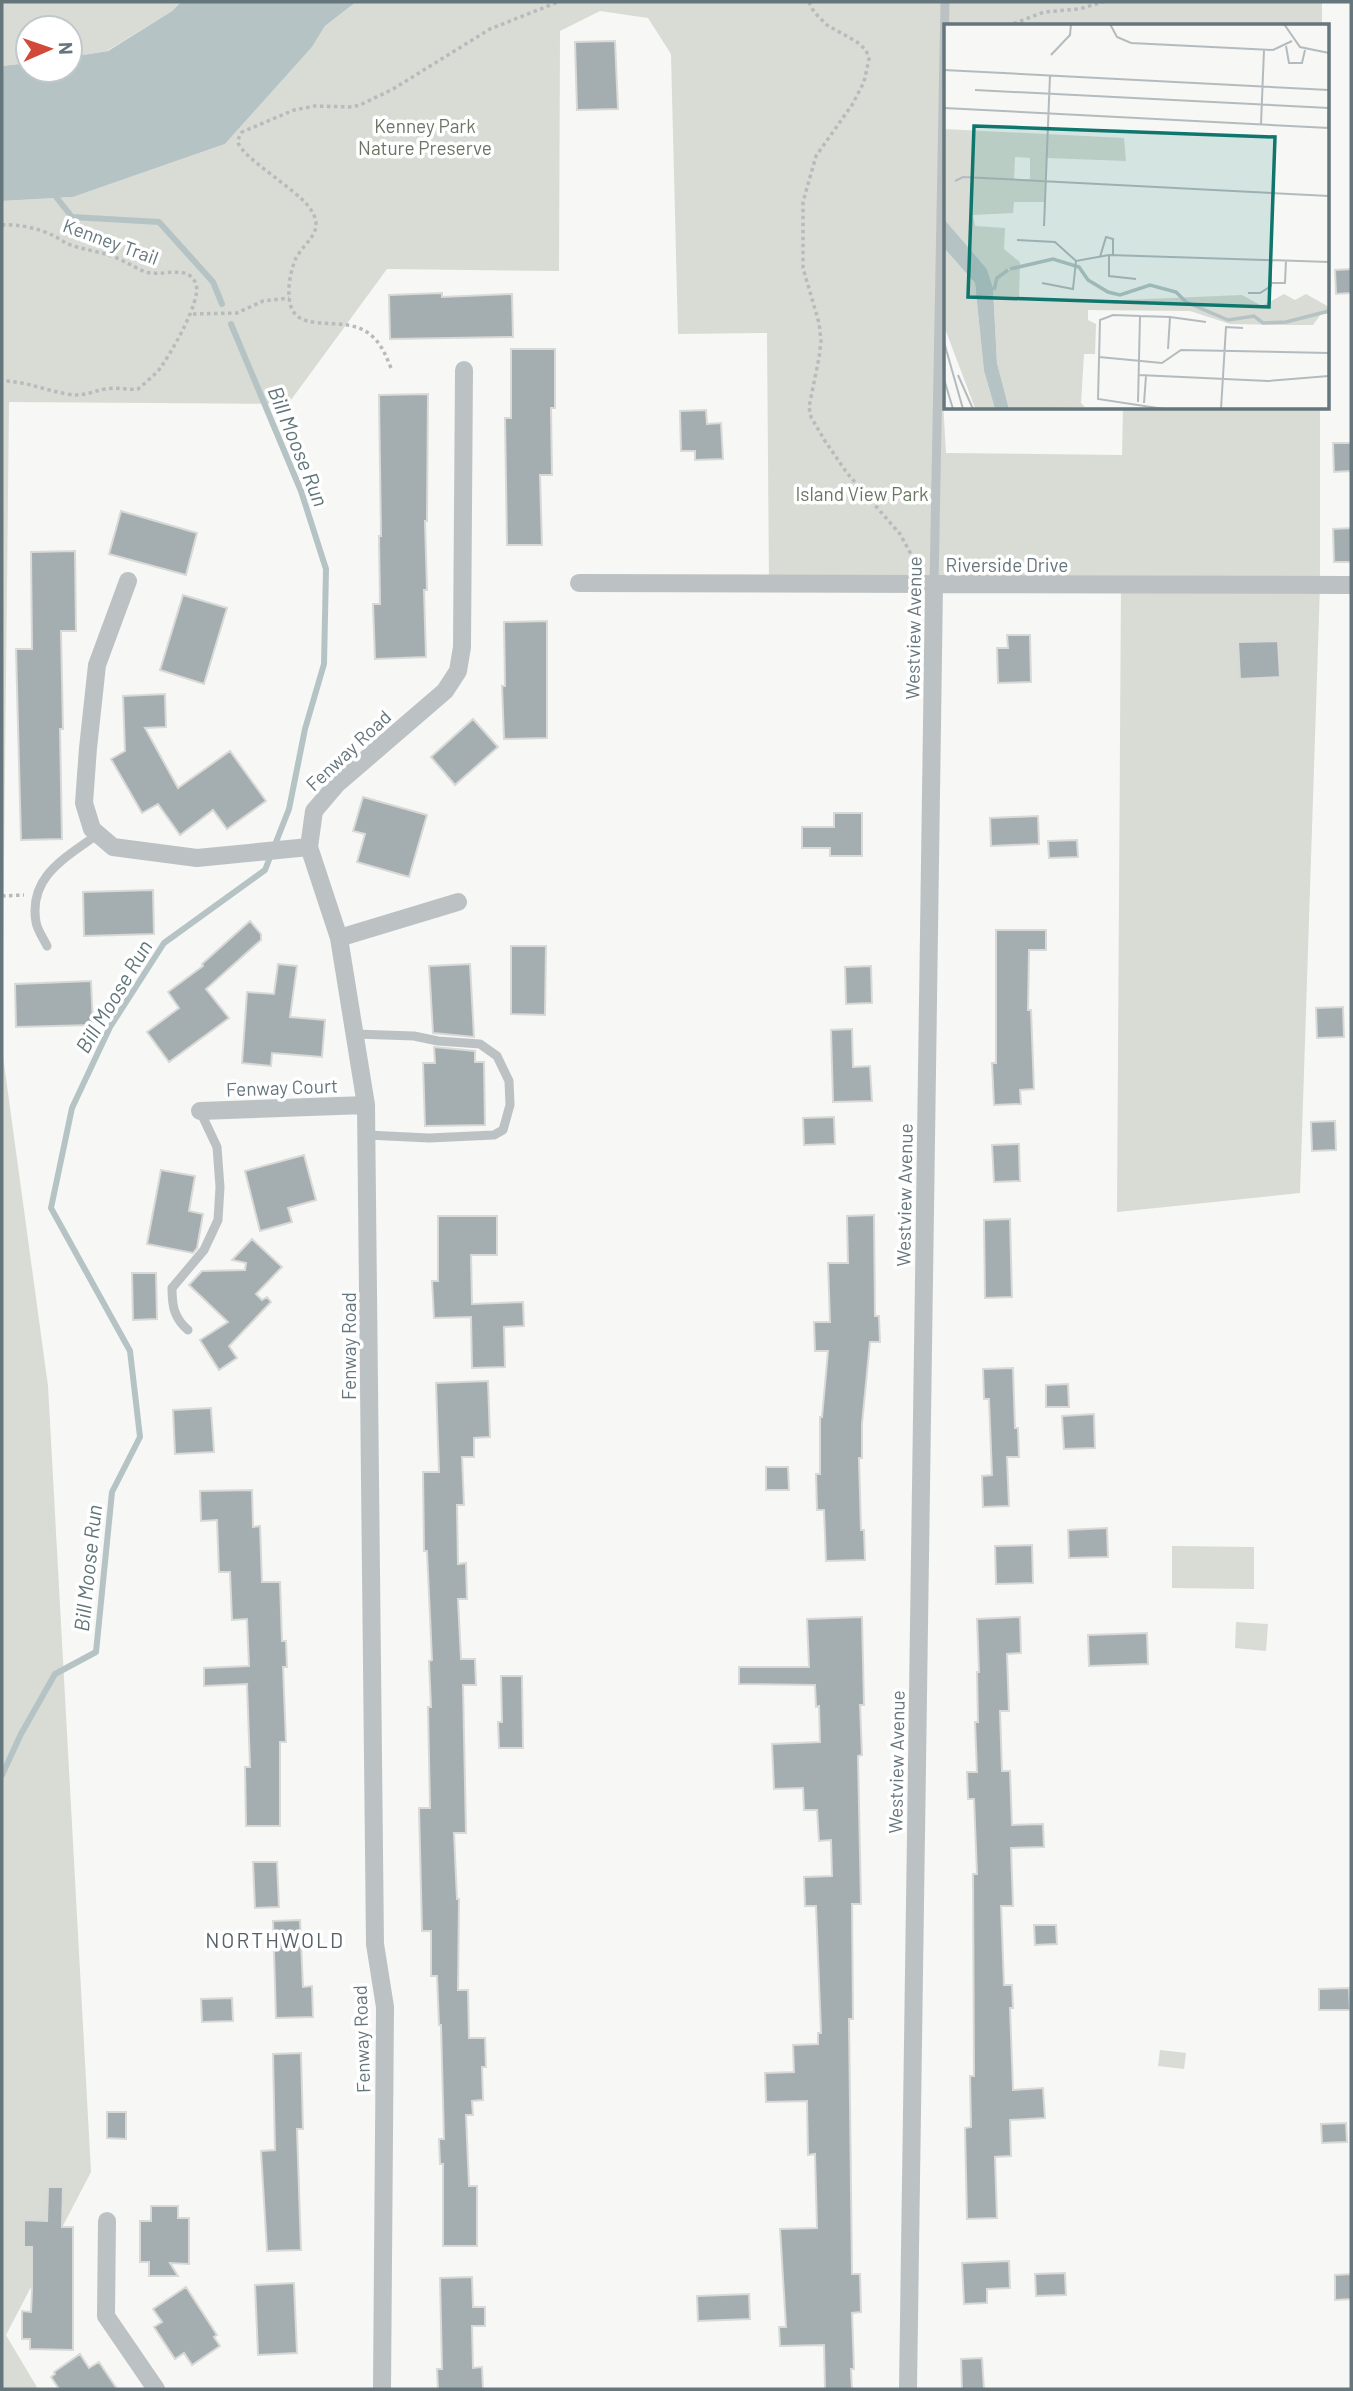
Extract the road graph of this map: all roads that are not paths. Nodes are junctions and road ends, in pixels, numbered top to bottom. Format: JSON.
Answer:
{"nodes":[{"id":1,"x":945,"y":2,"type":"edge"},
{"id":2,"x":945,"y":24,"type":"edge"},
{"id":3,"x":944,"y":55,"type":"edge"},
{"id":4,"x":464,"y":370,"type":"dead end"},
{"id":5,"x":128,"y":581,"type":"dead end"},
{"id":6,"x":579,"y":583,"type":"dead end"},
{"id":7,"x":934,"y":585,"type":"junction"},
{"id":8,"x":1351,"y":585,"type":"edge"},
{"id":9,"x":98,"y":834,"type":"junction"},
{"id":10,"x":309,"y":847,"type":"junction"},
{"id":11,"x":458,"y":902,"type":"dead end"},
{"id":12,"x":339,"y":938,"type":"junction"},
{"id":13,"x":47,"y":946,"type":"dead end"},
{"id":14,"x":355,"y":1034,"type":"junction"},
{"id":15,"x":366,"y":1105,"type":"junction"},
{"id":16,"x":200,"y":1111,"type":"joint"},
{"id":17,"x":367,"y":1135,"type":"junction"},
{"id":18,"x":188,"y":1330,"type":"dead end"},
{"id":19,"x":107,"y":2221,"type":"dead end"},
{"id":20,"x":156,"y":2389,"type":"edge"},
{"id":21,"x":382,"y":2389,"type":"edge"},
{"id":22,"x":908,"y":2389,"type":"edge"}],
"edges":[{"from":1,"to":2,"type":"lane","name":"Westview Avenue"},
{"from":3,"to":7,"type":"lane","name":"Westview Avenue"},
{"from":4,"to":10,"type":"street","name":"Fenway Road"},
{"from":5,"to":9,"type":"street"},
{"from":6,"to":7,"type":"street","name":"Riverside Drive"},
{"from":7,"to":8,"type":"street","name":"Riverside Drive"},
{"from":7,"to":22,"type":"street","name":"Westview Avenue"},
{"from":9,"to":10,"type":"street"},
{"from":9,"to":13,"type":"lane"},
{"from":10,"to":12,"type":"street","name":"Fenway Road"},
{"from":11,"to":12,"type":"street"},
{"from":12,"to":14,"type":"street","name":"Fenway Road"},
{"from":14,"to":15,"type":"street","name":"Fenway Road"},
{"from":14,"to":17,"type":"lane"},
{"from":15,"to":16,"type":"street","name":"Fenway Court"},
{"from":15,"to":17,"type":"street","name":"Fenway Road"},
{"from":16,"to":18,"type":"lane"},
{"from":17,"to":21,"type":"street","name":"Fenway Road"},
{"from":19,"to":20,"type":"street"}]}
